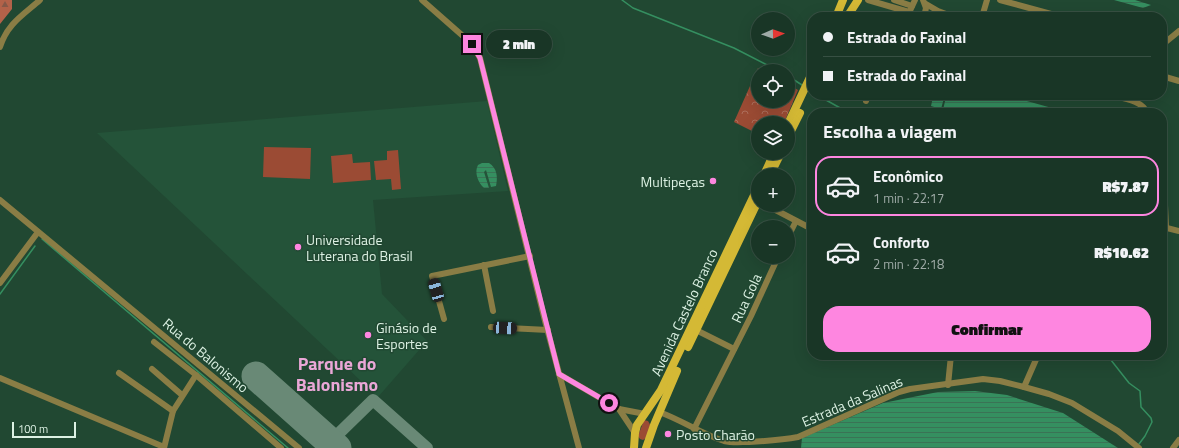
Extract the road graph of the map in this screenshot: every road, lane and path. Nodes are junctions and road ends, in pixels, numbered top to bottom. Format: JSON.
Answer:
{"nodes":[{"id":1,"x":40,"y":0,"type":"edge"},
{"id":2,"x":422,"y":0,"type":"edge"},
{"id":3,"x":843,"y":0,"type":"edge"},
{"id":4,"x":858,"y":0,"type":"edge"},
{"id":5,"x":868,"y":0,"type":"edge"},
{"id":6,"x":894,"y":0,"type":"edge"},
{"id":7,"x":987,"y":0,"type":"edge"},
{"id":8,"x":1000,"y":0,"type":"edge"},
{"id":9,"x":878,"y":1,"type":"edge"},
{"id":10,"x":925,"y":2,"type":"edge"},
{"id":11,"x":914,"y":3,"type":"edge"},
{"id":12,"x":838,"y":12,"type":"edge"},
{"id":13,"x":850,"y":12,"type":"edge"},
{"id":14,"x":903,"y":12,"type":"edge"},
{"id":15,"x":909,"y":12,"type":"edge"},
{"id":16,"x":925,"y":12,"type":"edge"},
{"id":17,"x":941,"y":12,"type":"edge"},
{"id":18,"x":983,"y":12,"type":"edge"},
{"id":19,"x":1044,"y":12,"type":"edge"},
{"id":20,"x":1179,"y":31,"type":"edge"},
{"id":21,"x":1167,"y":41,"type":"edge"},
{"id":22,"x":0,"y":47,"type":"edge"},
{"id":23,"x":1167,"y":77,"type":"edge"},
{"id":24,"x":1179,"y":81,"type":"edge"},
{"id":25,"x":807,"y":84,"type":"edge"},
{"id":26,"x":807,"y":97,"type":"edge"},
{"id":27,"x":1126,"y":100,"type":"edge"},
{"id":28,"x":1145,"y":108,"type":"edge"},
{"id":29,"x":792,"y":116,"type":"edge"},
{"id":30,"x":795,"y":122,"type":"edge"},
{"id":31,"x":0,"y":200,"type":"edge"},
{"id":32,"x":751,"y":201,"type":"edge"},
{"id":33,"x":753,"y":212,"type":"edge"},
{"id":34,"x":779,"y":212,"type":"edge"},
{"id":35,"x":796,"y":221,"type":"joint"},
{"id":36,"x":807,"y":226,"type":"edge"},
{"id":37,"x":1167,"y":228,"type":"edge"},
{"id":38,"x":1179,"y":231,"type":"edge"},
{"id":39,"x":38,"y":232,"type":"junction"},
{"id":40,"x":530,"y":256,"type":"junction"},
{"id":41,"x":775,"y":264,"type":"edge"},
{"id":42,"x":484,"y":266,"type":"junction"},
{"id":43,"x":0,"y":283,"type":"edge"},
{"id":44,"x":494,"y":311,"type":"dead end"},
{"id":45,"x":444,"y":319,"type":"dead end"},
{"id":46,"x":491,"y":327,"type":"dead end"},
{"id":47,"x":548,"y":330,"type":"junction"},
{"id":48,"x":696,"y":330,"type":"junction"},
{"id":49,"x":154,"y":342,"type":"dead end"},
{"id":50,"x":734,"y":349,"type":"junction"},
{"id":51,"x":950,"y":360,"type":"edge"},
{"id":52,"x":1036,"y":360,"type":"edge"},
{"id":53,"x":152,"y":369,"type":"dead end"},
{"id":54,"x":118,"y":373,"type":"dead end"},
{"id":55,"x":559,"y":374,"type":"junction"},
{"id":56,"x":196,"y":375,"type":"junction"},
{"id":57,"x":0,"y":378,"type":"edge"},
{"id":58,"x":948,"y":385,"type":"junction"},
{"id":59,"x":1024,"y":387,"type":"junction"},
{"id":60,"x":182,"y":395,"type":"junction"},
{"id":61,"x":619,"y":409,"type":"junction"},
{"id":62,"x":173,"y":411,"type":"junction"},
{"id":63,"x":646,"y":412,"type":"junction"},
{"id":64,"x":659,"y":412,"type":"junction"},
{"id":65,"x":655,"y":422,"type":"junction"},
{"id":66,"x":694,"y":429,"type":"junction"},
{"id":67,"x":635,"y":435,"type":"junction"},
{"id":68,"x":1179,"y":440,"type":"edge"},
{"id":69,"x":647,"y":446,"type":"edge"},
{"id":70,"x":164,"y":448,"type":"edge"},
{"id":71,"x":281,"y":448,"type":"edge"},
{"id":72,"x":299,"y":448,"type":"edge"},
{"id":73,"x":579,"y":448,"type":"edge"},
{"id":74,"x":634,"y":448,"type":"edge"},
{"id":75,"x":1139,"y":448,"type":"edge"},
{"id":76,"x":1173,"y":448,"type":"edge"}],
"edges":[{"from":1,"to":22,"type":"street"},
{"from":2,"to":40,"type":"street"},
{"from":3,"to":12,"type":"main road"},
{"from":4,"to":13,"type":"main road"},
{"from":5,"to":9,"type":"street"},
{"from":6,"to":11,"type":"street"},
{"from":7,"to":18,"type":"street"},
{"from":8,"to":19,"type":"street"},
{"from":9,"to":14,"type":"street"},
{"from":10,"to":16,"type":"street"},
{"from":10,"to":17,"type":"street"},
{"from":11,"to":15,"type":"street"},
{"from":20,"to":21,"type":"street"},
{"from":23,"to":24,"type":"street"},
{"from":25,"to":29,"type":"main road"},
{"from":26,"to":30,"type":"main road"},
{"from":27,"to":28,"type":"street"},
{"from":31,"to":39,"type":"street","name":"Rua do Balonismo"},
{"from":32,"to":63,"type":"main road","name":"Avenida Castelo Branco"},
{"from":33,"to":48,"type":"main road","name":"Avenida Castelo Branco"},
{"from":34,"to":35,"type":"street"},
{"from":35,"to":36,"type":"street"},
{"from":37,"to":38,"type":"street"},
{"from":39,"to":43,"type":"street"},
{"from":39,"to":72,"type":"street","name":"Rua do Balonismo"},
{"from":40,"to":42,"type":"street"},
{"from":40,"to":47,"type":"street"},
{"from":41,"to":50,"type":"street","name":"Rua Gola"},
{"from":42,"to":44,"type":"street"},
{"from":42,"to":45,"type":"street"},
{"from":46,"to":47,"type":"street"},
{"from":47,"to":55,"type":"street"},
{"from":48,"to":50,"type":"street"},
{"from":48,"to":64,"type":"main road","name":"Avenida Castelo Branco"},
{"from":49,"to":56,"type":"street","name":"Rua do Balonismo"},
{"from":50,"to":66,"type":"street","name":"Rua Gola"},
{"from":51,"to":58,"type":"street"},
{"from":52,"to":59,"type":"street"},
{"from":53,"to":60,"type":"street"},
{"from":54,"to":62,"type":"street"},
{"from":55,"to":61,"type":"street"},
{"from":55,"to":73,"type":"street"},
{"from":56,"to":60,"type":"street"},
{"from":56,"to":71,"type":"street","name":"Rua do Balonismo"},
{"from":57,"to":70,"type":"street"},
{"from":58,"to":59,"type":"street","name":"Estrada da Salinas"},
{"from":58,"to":66,"type":"street","name":"Estrada da Salinas"},
{"from":59,"to":75,"type":"street","name":"Estrada da Salinas"},
{"from":60,"to":62,"type":"street"},
{"from":61,"to":63,"type":"street"},
{"from":61,"to":67,"type":"street"},
{"from":62,"to":70,"type":"street"},
{"from":63,"to":64,"type":"main road"},
{"from":63,"to":65,"type":"main road"},
{"from":63,"to":67,"type":"main road","name":"Avenida Castelo Branco"},
{"from":64,"to":65,"type":"main road","name":"Avenida Castelo Branco"},
{"from":64,"to":66,"type":"street","name":"Estrada da Salinas"},
{"from":65,"to":69,"type":"main road","name":"Avenida Castelo Branco"},
{"from":67,"to":69,"type":"main road"},
{"from":67,"to":74,"type":"main road","name":"Avenida Castelo Branco"},
{"from":68,"to":76,"type":"street"}]}
